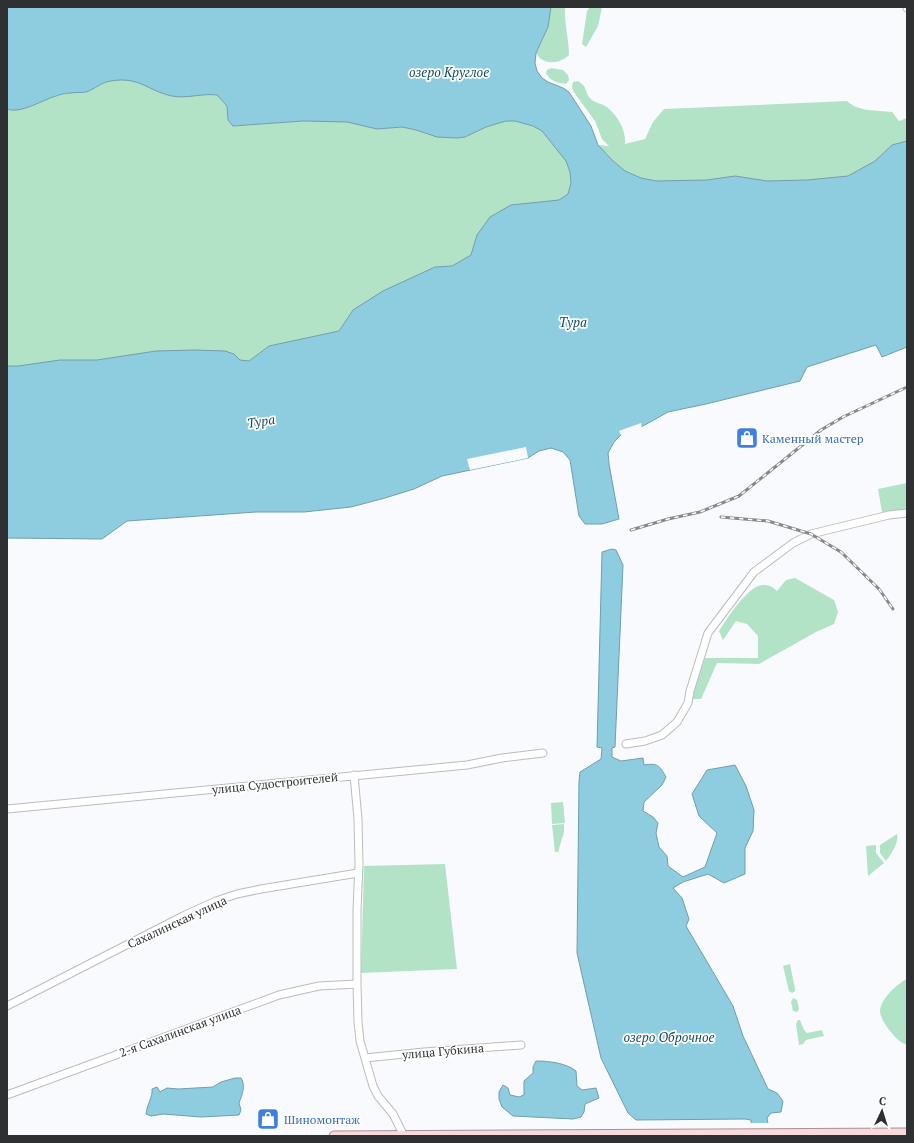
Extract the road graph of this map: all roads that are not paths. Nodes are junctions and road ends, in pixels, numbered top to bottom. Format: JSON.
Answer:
{"nodes":[{"id":1,"x":907,"y":513,"type":"edge"},
{"id":2,"x":626,"y":744,"type":"dead end"},
{"id":3,"x":543,"y":753,"type":"dead end"},
{"id":4,"x":354,"y":775,"type":"junction"},
{"id":5,"x":7,"y":810,"type":"edge"},
{"id":6,"x":358,"y":873,"type":"junction"},
{"id":7,"x":357,"y":984,"type":"junction"},
{"id":8,"x":7,"y":1006,"type":"edge"},
{"id":9,"x":521,"y":1045,"type":"dead end"},
{"id":10,"x":365,"y":1058,"type":"junction"},
{"id":11,"x":7,"y":1095,"type":"edge"},
{"id":12,"x":907,"y":1133,"type":"edge"},
{"id":13,"x":816,"y":1135,"type":"edge"},
{"id":14,"x":334,"y":1136,"type":"edge"},
{"id":15,"x":404,"y":1136,"type":"edge"}],
"edges":[{"from":1,"to":2,"type":"street"},
{"from":3,"to":4,"type":"street","name":"улица Судостроителей"},
{"from":4,"to":5,"type":"street","name":"улица Судостроителей"},
{"from":4,"to":6,"type":"street"},
{"from":6,"to":7,"type":"street"},
{"from":6,"to":8,"type":"street","name":"Сахалинская улица"},
{"from":7,"to":10,"type":"street"},
{"from":7,"to":11,"type":"street","name":"2-я Сахалинская улица"},
{"from":9,"to":10,"type":"street","name":"улица Губкина"},
{"from":10,"to":15,"type":"street"},
{"from":12,"to":13,"type":"main road"},
{"from":13,"to":15,"type":"main road"},
{"from":14,"to":15,"type":"main road"}]}
